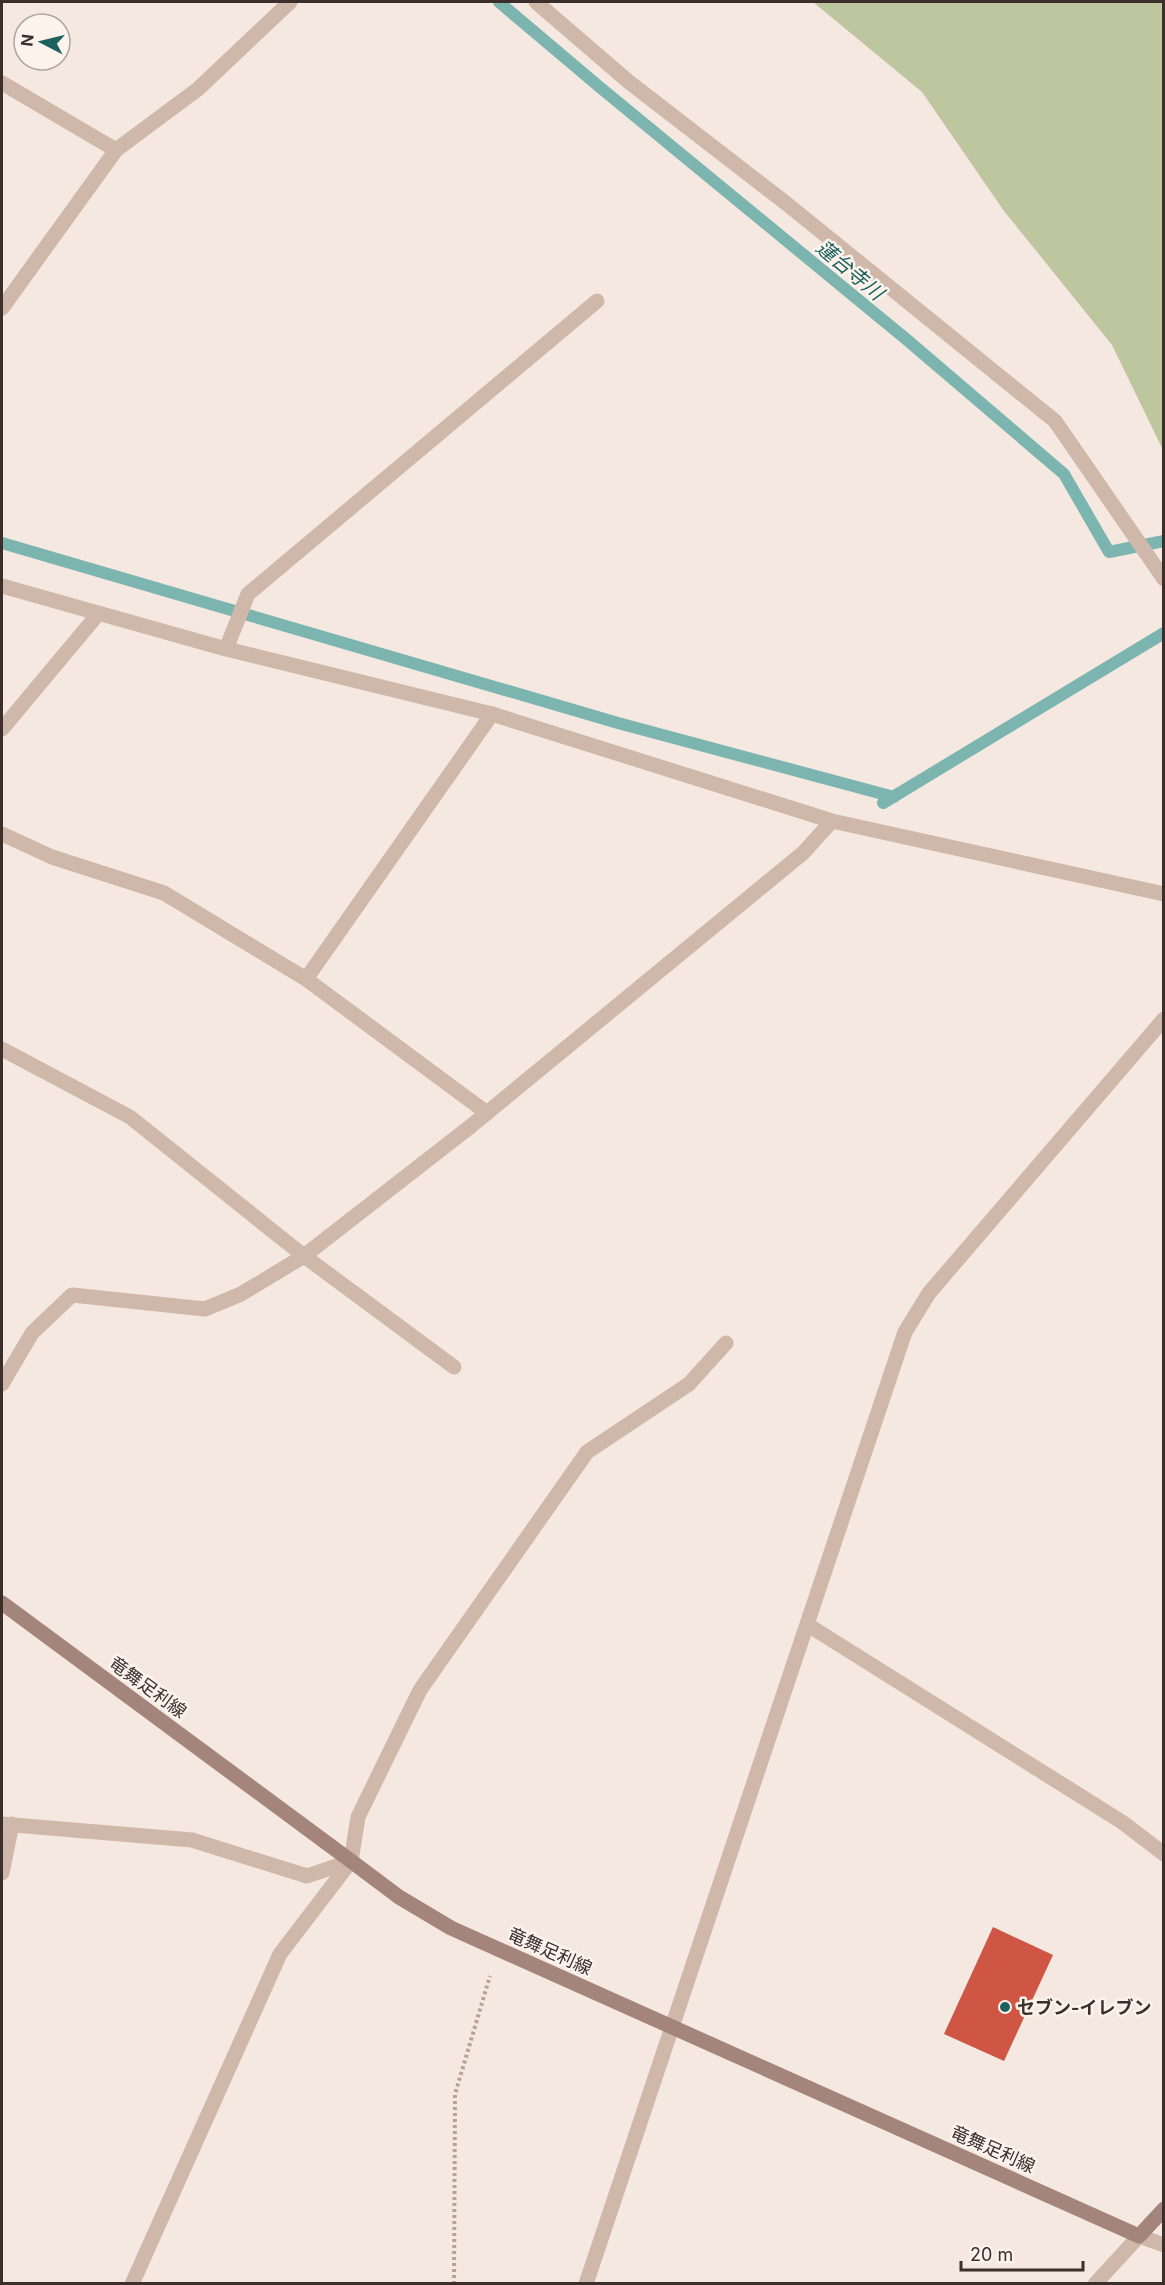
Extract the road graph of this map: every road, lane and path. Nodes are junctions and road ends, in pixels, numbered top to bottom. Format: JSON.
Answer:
{"nodes":[{"id":1,"x":290,"y":2,"type":"edge"},
{"id":2,"x":536,"y":2,"type":"edge"},
{"id":3,"x":2,"y":83,"type":"edge"},
{"id":4,"x":116,"y":150,"type":"junction"},
{"id":5,"x":597,"y":301,"type":"dead end"},
{"id":6,"x":2,"y":308,"type":"edge"},
{"id":7,"x":1164,"y":579,"type":"edge"},
{"id":8,"x":2,"y":586,"type":"edge"},
{"id":9,"x":99,"y":613,"type":"junction"},
{"id":10,"x":226,"y":649,"type":"junction"},
{"id":11,"x":492,"y":714,"type":"junction"},
{"id":12,"x":2,"y":729,"type":"edge"},
{"id":13,"x":832,"y":821,"type":"junction"},
{"id":14,"x":2,"y":834,"type":"edge"},
{"id":15,"x":1164,"y":894,"type":"edge"},
{"id":16,"x":306,"y":979,"type":"junction"},
{"id":17,"x":1164,"y":1019,"type":"edge"},
{"id":18,"x":2,"y":1049,"type":"edge"},
{"id":19,"x":487,"y":1113,"type":"junction"},
{"id":20,"x":304,"y":1256,"type":"junction"},
{"id":21,"x":726,"y":1343,"type":"dead end"},
{"id":22,"x":453,"y":1367,"type":"dead end"},
{"id":23,"x":2,"y":1384,"type":"edge"},
{"id":24,"x":2,"y":1603,"type":"edge"},
{"id":25,"x":808,"y":1625,"type":"junction"},
{"id":26,"x":7,"y":1824,"type":"edge"},
{"id":27,"x":1164,"y":1854,"type":"edge"},
{"id":28,"x":351,"y":1861,"type":"junction"},
{"id":29,"x":2,"y":1873,"type":"edge"},
{"id":30,"x":498,"y":1949,"type":"junction"},
{"id":31,"x":670,"y":2025,"type":"junction"},
{"id":32,"x":1164,"y":2209,"type":"edge"},
{"id":33,"x":1139,"y":2236,"type":"junction"},
{"id":34,"x":1164,"y":2245,"type":"edge"},
{"id":35,"x":132,"y":2283,"type":"edge"},
{"id":36,"x":454,"y":2283,"type":"edge"},
{"id":37,"x":586,"y":2283,"type":"edge"},
{"id":38,"x":1095,"y":2283,"type":"edge"}],
"edges":[{"from":1,"to":4,"type":"street"},
{"from":2,"to":7,"type":"street"},
{"from":3,"to":4,"type":"street"},
{"from":4,"to":6,"type":"street"},
{"from":5,"to":10,"type":"street"},
{"from":8,"to":9,"type":"street"},
{"from":9,"to":10,"type":"street"},
{"from":9,"to":12,"type":"street"},
{"from":10,"to":11,"type":"street"},
{"from":11,"to":13,"type":"street"},
{"from":11,"to":16,"type":"street"},
{"from":13,"to":15,"type":"street"},
{"from":13,"to":19,"type":"street"},
{"from":14,"to":16,"type":"street"},
{"from":16,"to":19,"type":"street"},
{"from":17,"to":25,"type":"street"},
{"from":18,"to":20,"type":"street"},
{"from":19,"to":20,"type":"street"},
{"from":20,"to":22,"type":"street"},
{"from":20,"to":23,"type":"street"},
{"from":21,"to":28,"type":"street"},
{"from":24,"to":28,"type":"main road","name":"竜舞足利線"},
{"from":25,"to":27,"type":"street"},
{"from":25,"to":31,"type":"street"},
{"from":26,"to":28,"type":"street"},
{"from":26,"to":29,"type":"street"},
{"from":28,"to":30,"type":"main road","name":"竜舞足利線"},
{"from":28,"to":35,"type":"street"},
{"from":30,"to":31,"type":"main road","name":"竜舞足利線"},
{"from":30,"to":36,"type":"path"},
{"from":31,"to":33,"type":"main road","name":"竜舞足利線"},
{"from":31,"to":37,"type":"street"},
{"from":32,"to":33,"type":"main road"},
{"from":33,"to":34,"type":"street"},
{"from":33,"to":38,"type":"street"}]}
